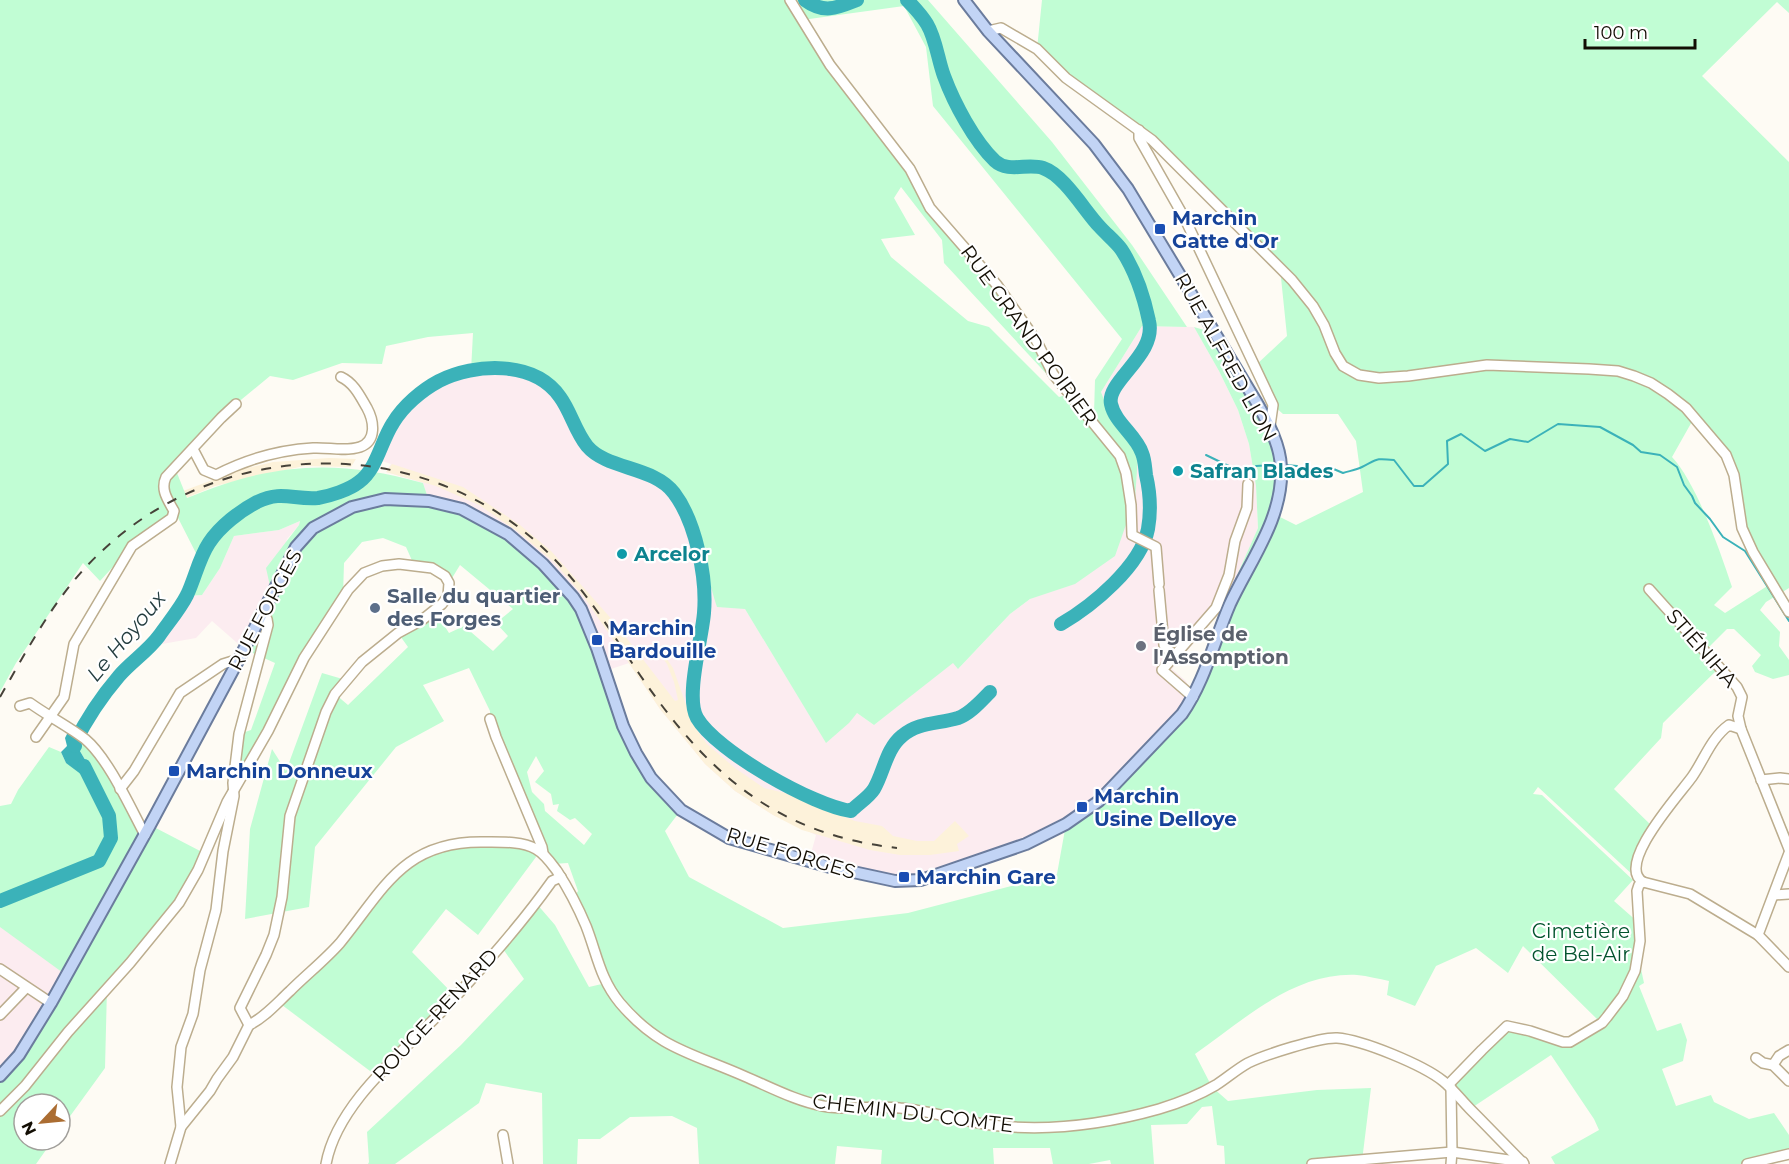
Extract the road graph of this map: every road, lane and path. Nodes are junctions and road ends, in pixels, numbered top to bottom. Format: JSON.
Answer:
{"nodes":[{"id":1,"x":790,"y":0,"type":"edge"},
{"id":2,"x":964,"y":0,"type":"edge"},
{"id":3,"x":988,"y":30,"type":"junction"},
{"id":4,"x":1139,"y":129,"type":"junction"},
{"id":5,"x":341,"y":377,"type":"dead end"},
{"id":6,"x":236,"y":404,"type":"dead end"},
{"id":7,"x":1270,"y":426,"type":"junction"},
{"id":8,"x":193,"y":449,"type":"junction"},
{"id":9,"x":1248,"y":484,"type":"dead end"},
{"id":10,"x":1649,"y":590,"type":"dead end"},
{"id":11,"x":1789,"y":612,"type":"edge"},
{"id":12,"x":262,"y":616,"type":"junction"},
{"id":13,"x":1174,"y":656,"type":"junction"},
{"id":14,"x":239,"y":659,"type":"junction"},
{"id":15,"x":1193,"y":697,"type":"junction"},
{"id":16,"x":20,"y":706,"type":"dead end"},
{"id":17,"x":48,"y":717,"type":"junction"},
{"id":18,"x":490,"y":719,"type":"dead end"},
{"id":19,"x":1741,"y":729,"type":"junction"},
{"id":20,"x":36,"y":736,"type":"dead end"},
{"id":21,"x":1789,"y":779,"type":"edge"},
{"id":22,"x":1761,"y":780,"type":"junction"},
{"id":23,"x":120,"y":789,"type":"junction"},
{"id":24,"x":233,"y":792,"type":"junction"},
{"id":25,"x":145,"y":835,"type":"junction"},
{"id":26,"x":1789,"y":849,"type":"edge"},
{"id":27,"x":543,"y":853,"type":"junction"},
{"id":28,"x":1789,"y":853,"type":"edge"},
{"id":29,"x":561,"y":877,"type":"junction"},
{"id":30,"x":1643,"y":882,"type":"junction"},
{"id":31,"x":1789,"y":894,"type":"edge"},
{"id":32,"x":1774,"y":895,"type":"junction"},
{"id":33,"x":1758,"y":935,"type":"junction"},
{"id":34,"x":1789,"y":967,"type":"edge"},
{"id":35,"x":0,"y":969,"type":"edge"},
{"id":36,"x":26,"y":988,"type":"junction"},
{"id":37,"x":51,"y":1003,"type":"junction"},
{"id":38,"x":0,"y":1015,"type":"edge"},
{"id":39,"x":249,"y":1025,"type":"junction"},
{"id":40,"x":1789,"y":1050,"type":"edge"},
{"id":41,"x":1756,"y":1058,"type":"dead end"},
{"id":42,"x":1773,"y":1065,"type":"junction"},
{"id":43,"x":0,"y":1076,"type":"edge"},
{"id":44,"x":1789,"y":1081,"type":"edge"},
{"id":45,"x":1450,"y":1087,"type":"junction"},
{"id":46,"x":0,"y":1111,"type":"edge"},
{"id":47,"x":181,"y":1127,"type":"junction"},
{"id":48,"x":503,"y":1135,"type":"dead end"},
{"id":49,"x":1452,"y":1152,"type":"junction"},
{"id":50,"x":1789,"y":1154,"type":"edge"},
{"id":51,"x":1523,"y":1163,"type":"edge"},
{"id":52,"x":170,"y":1164,"type":"edge"},
{"id":53,"x":326,"y":1164,"type":"edge"},
{"id":54,"x":508,"y":1164,"type":"edge"},
{"id":55,"x":1312,"y":1164,"type":"edge"},
{"id":56,"x":1450,"y":1164,"type":"edge"},
{"id":57,"x":1747,"y":1164,"type":"edge"}],
"edges":[{"from":1,"to":13,"type":"street","name":"RUE GRAND POIRIER"},
{"from":2,"to":3,"type":"main road","name":"RUE ALFRED LION"},
{"from":3,"to":4,"type":"street"},
{"from":3,"to":7,"type":"main road","name":"RUE ALFRED LION"},
{"from":4,"to":7,"type":"street"},
{"from":4,"to":11,"type":"street"},
{"from":5,"to":8,"type":"street"},
{"from":6,"to":8,"type":"street"},
{"from":7,"to":15,"type":"main road","name":"RUE ALFRED LION"},
{"from":8,"to":17,"type":"street"},
{"from":9,"to":13,"type":"street"},
{"from":10,"to":19,"type":"street","name":"STIÉNIHA"},
{"from":12,"to":14,"type":"main road","name":"RUE FORGES"},
{"from":12,"to":15,"type":"main road","name":"RUE FORGES"},
{"from":12,"to":24,"type":"street"},
{"from":13,"to":15,"type":"street"},
{"from":14,"to":23,"type":"street"},
{"from":14,"to":25,"type":"main road","name":"RUE FORGES"},
{"from":16,"to":17,"type":"street"},
{"from":17,"to":20,"type":"street"},
{"from":17,"to":23,"type":"street"},
{"from":18,"to":27,"type":"street","name":"CHEMIN DU COMTE"},
{"from":19,"to":22,"type":"street","name":"STIÉNIHA"},
{"from":19,"to":30,"type":"street"},
{"from":21,"to":22,"type":"street"},
{"from":22,"to":26,"type":"street","name":"STIÉNIHA"},
{"from":23,"to":25,"type":"street"},
{"from":24,"to":39,"type":"street"},
{"from":24,"to":46,"type":"street"},
{"from":24,"to":47,"type":"street"},
{"from":25,"to":37,"type":"main road","name":"RUE FORGES"},
{"from":27,"to":29,"type":"street","name":"CHEMIN DU COMTE"},
{"from":27,"to":39,"type":"street"},
{"from":28,"to":32,"type":"street"},
{"from":29,"to":45,"type":"street","name":"CHEMIN DU COMTE"},
{"from":29,"to":53,"type":"street","name":"ROUGE-RENARD"},
{"from":30,"to":33,"type":"street"},
{"from":30,"to":45,"type":"street"},
{"from":31,"to":32,"type":"street"},
{"from":32,"to":33,"type":"street"},
{"from":33,"to":34,"type":"street"},
{"from":35,"to":36,"type":"street"},
{"from":36,"to":37,"type":"street"},
{"from":36,"to":38,"type":"street"},
{"from":37,"to":43,"type":"main road","name":"RUE FORGES"},
{"from":39,"to":47,"type":"street"},
{"from":40,"to":42,"type":"street"},
{"from":41,"to":42,"type":"street"},
{"from":42,"to":44,"type":"street"},
{"from":45,"to":49,"type":"street"},
{"from":45,"to":51,"type":"street","name":"CHEMIN DU COMTE"},
{"from":47,"to":52,"type":"street"},
{"from":48,"to":54,"type":"street"},
{"from":49,"to":51,"type":"street"},
{"from":49,"to":55,"type":"street"},
{"from":49,"to":56,"type":"street"},
{"from":50,"to":57,"type":"street"}]}
